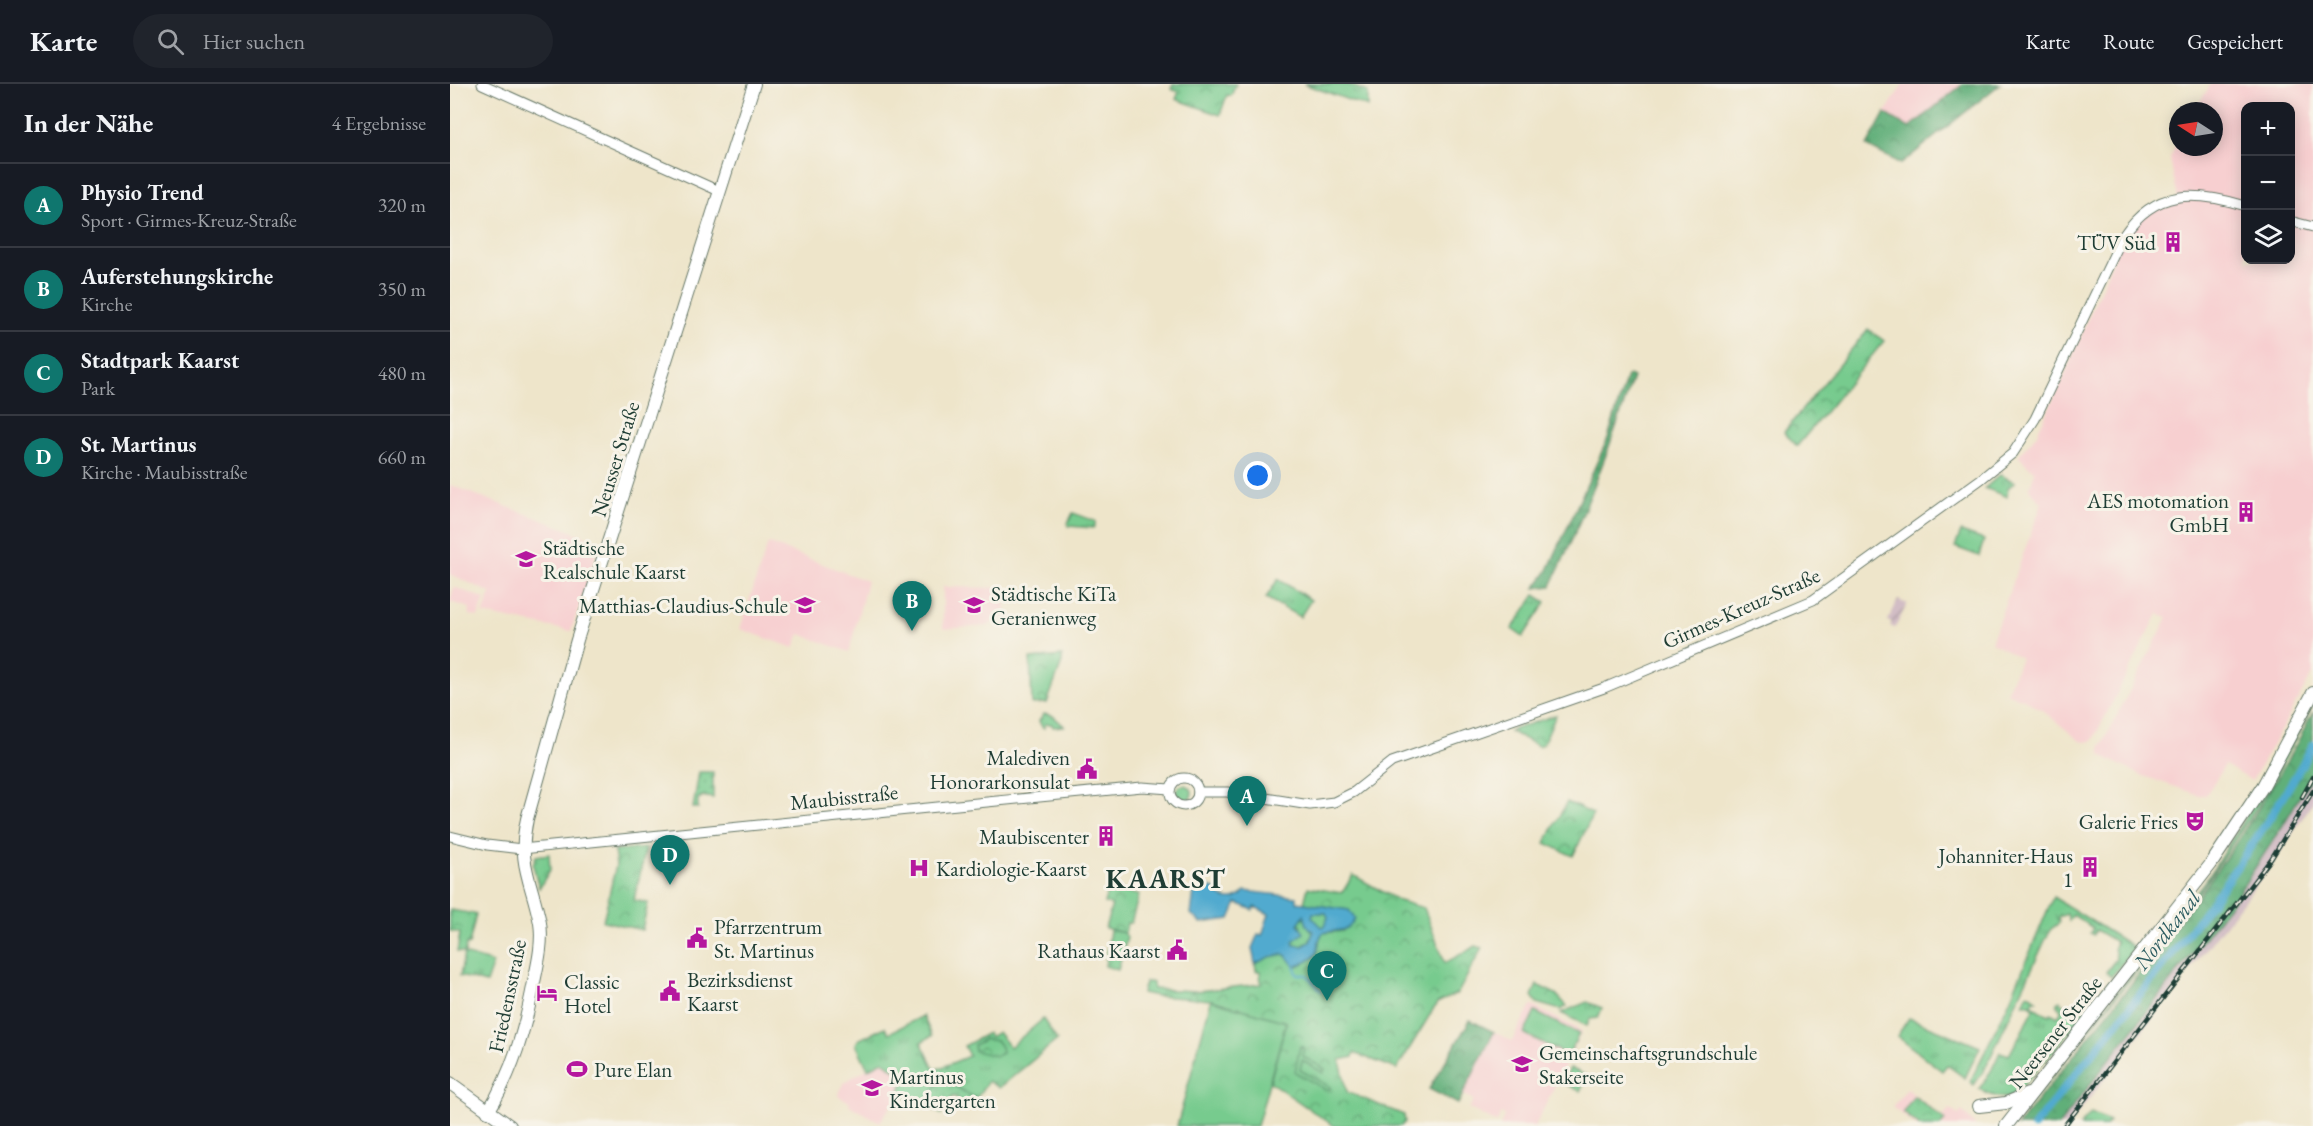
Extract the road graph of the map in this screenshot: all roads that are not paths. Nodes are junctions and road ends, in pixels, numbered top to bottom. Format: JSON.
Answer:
{"nodes":[{"id":1,"x":482,"y":84,"type":"edge"},
{"id":2,"x":754,"y":84,"type":"edge"},
{"id":3,"x":719,"y":191,"type":"junction"},
{"id":4,"x":2241,"y":205,"type":"edge"},
{"id":5,"x":2295,"y":222,"type":"edge"},
{"id":6,"x":2313,"y":227,"type":"edge"},
{"id":7,"x":2313,"y":693,"type":"edge"},
{"id":8,"x":1170,"y":789,"type":"junction"},
{"id":9,"x":1198,"y":792,"type":"junction"},
{"id":10,"x":450,"y":836,"type":"edge"},
{"id":11,"x":522,"y":849,"type":"junction"},
{"id":12,"x":450,"y":1083,"type":"edge"},
{"id":13,"x":2032,"y":1092,"type":"junction"},
{"id":14,"x":1979,"y":1106,"type":"dead end"},
{"id":15,"x":488,"y":1112,"type":"junction"},
{"id":16,"x":510,"y":1126,"type":"edge"},
{"id":17,"x":2006,"y":1126,"type":"edge"}],
"edges":[{"from":1,"to":3,"type":"street"},
{"from":2,"to":3,"type":"main road","name":"Neusser Straße"},
{"from":3,"to":11,"type":"main road","name":"Neusser Straße"},
{"from":4,"to":9,"type":"street","name":"Girmes-Kreuz-Straße"},
{"from":5,"to":6,"type":"street"},
{"from":7,"to":13,"type":"main road","name":"Neersener Straße"},
{"from":8,"to":9,"type":"street"},
{"from":8,"to":9,"type":"street"},
{"from":8,"to":11,"type":"street","name":"Maubisstraße"},
{"from":10,"to":11,"type":"street","name":"Maubisstraße"},
{"from":11,"to":15,"type":"main road","name":"Friedensstraße"},
{"from":12,"to":15,"type":"main road"},
{"from":13,"to":14,"type":"main road"},
{"from":13,"to":17,"type":"main road","name":"Neersener Straße"},
{"from":15,"to":16,"type":"main road"}]}
